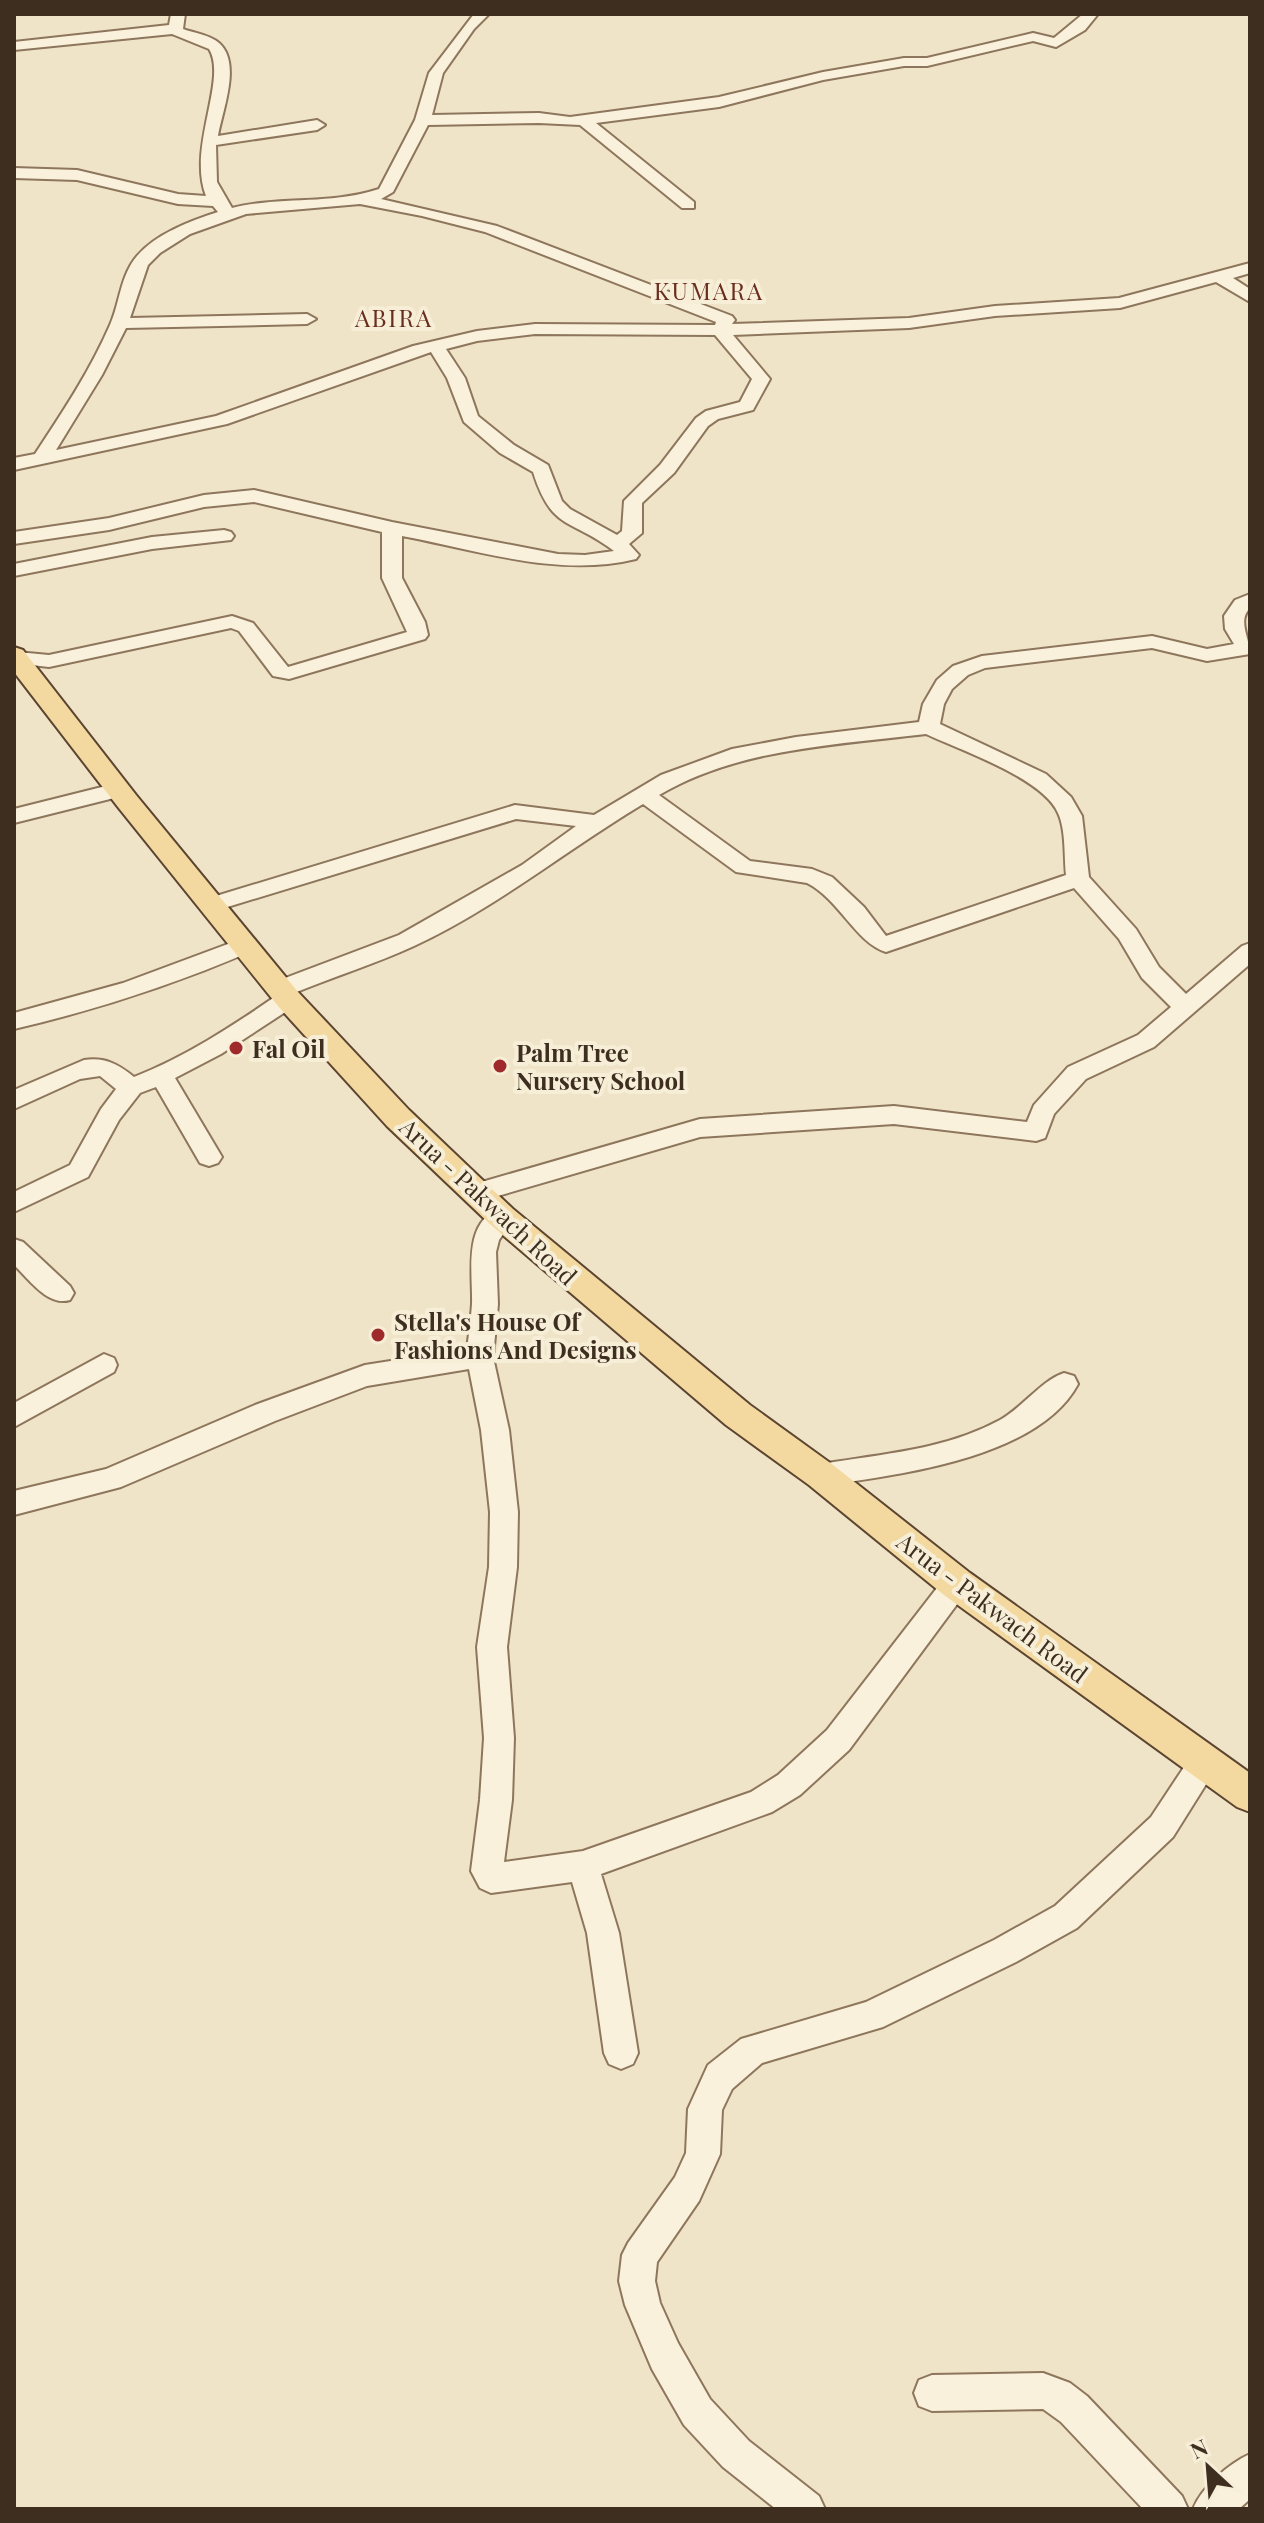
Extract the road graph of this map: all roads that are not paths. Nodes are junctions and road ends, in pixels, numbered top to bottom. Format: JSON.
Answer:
{"nodes":[{"id":1,"x":482,"y":14,"type":"edge"},
{"id":2,"x":1091,"y":14,"type":"edge"},
{"id":3,"x":177,"y":22,"type":"edge"},
{"id":4,"x":14,"y":46,"type":"edge"},
{"id":5,"x":423,"y":120,"type":"junction"},
{"id":6,"x":583,"y":120,"type":"junction"},
{"id":7,"x":317,"y":125,"type":"dead end"},
{"id":8,"x":208,"y":142,"type":"junction"},
{"id":9,"x":14,"y":173,"type":"edge"},
{"id":10,"x":362,"y":200,"type":"junction"},
{"id":11,"x":214,"y":201,"type":"junction"},
{"id":12,"x":688,"y":205,"type":"dead end"},
{"id":13,"x":228,"y":214,"type":"junction"},
{"id":14,"x":1250,"y":268,"type":"edge"},
{"id":15,"x":1220,"y":277,"type":"junction"},
{"id":16,"x":642,"y":286,"type":"junction"},
{"id":17,"x":1250,"y":297,"type":"edge"},
{"id":18,"x":307,"y":319,"type":"dead end"},
{"id":19,"x":119,"y":323,"type":"junction"},
{"id":20,"x":651,"y":330,"type":"junction"},
{"id":21,"x":720,"y":330,"type":"junction"},
{"id":22,"x":435,"y":345,"type":"junction"},
{"id":23,"x":42,"y":457,"type":"junction"},
{"id":24,"x":14,"y":464,"type":"edge"},
{"id":25,"x":392,"y":528,"type":"junction"},
{"id":26,"x":224,"y":536,"type":"dead end"},
{"id":27,"x":14,"y":538,"type":"edge"},
{"id":28,"x":619,"y":542,"type":"junction"},
{"id":29,"x":14,"y":570,"type":"edge"},
{"id":30,"x":1250,"y":600,"type":"edge"},
{"id":31,"x":1249,"y":647,"type":"edge"},
{"id":32,"x":15,"y":656,"type":"edge"},
{"id":33,"x":929,"y":727,"type":"junction"},
{"id":34,"x":118,"y":790,"type":"junction"},
{"id":35,"x":645,"y":795,"type":"junction"},
{"id":36,"x":14,"y":816,"type":"edge"},
{"id":37,"x":597,"y":822,"type":"junction"},
{"id":38,"x":1078,"y":879,"type":"junction"},
{"id":39,"x":211,"y":905,"type":"junction"},
{"id":40,"x":244,"y":946,"type":"junction"},
{"id":41,"x":1250,"y":951,"type":"edge"},
{"id":42,"x":284,"y":994,"type":"junction"},
{"id":43,"x":1186,"y":1008,"type":"junction"},
{"id":44,"x":14,"y":1021,"type":"edge"},
{"id":45,"x":162,"y":1076,"type":"junction"},
{"id":46,"x":131,"y":1087,"type":"junction"},
{"id":47,"x":14,"y":1100,"type":"edge"},
{"id":48,"x":209,"y":1157,"type":"dead end"},
{"id":49,"x":477,"y":1193,"type":"junction"},
{"id":50,"x":14,"y":1203,"type":"edge"},
{"id":51,"x":502,"y":1217,"type":"junction"},
{"id":52,"x":14,"y":1249,"type":"edge"},
{"id":53,"x":61,"y":1293,"type":"dead end"},
{"id":54,"x":480,"y":1357,"type":"junction"},
{"id":55,"x":104,"y":1365,"type":"dead end"},
{"id":56,"x":1064,"y":1384,"type":"dead end"},
{"id":57,"x":14,"y":1416,"type":"edge"},
{"id":58,"x":821,"y":1475,"type":"junction"},
{"id":59,"x":14,"y":1503,"type":"edge"},
{"id":60,"x":957,"y":1584,"type":"junction"},
{"id":61,"x":1205,"y":1762,"type":"junction"},
{"id":62,"x":1250,"y":1795,"type":"edge"},
{"id":63,"x":583,"y":1866,"type":"junction"},
{"id":64,"x":621,"y":2053,"type":"dead end"},
{"id":65,"x":932,"y":2393,"type":"dead end"},
{"id":66,"x":1250,"y":2473,"type":"edge"},
{"id":67,"x":806,"y":2509,"type":"edge"},
{"id":68,"x":1169,"y":2509,"type":"edge"},
{"id":69,"x":1212,"y":2509,"type":"edge"}],
"edges":[{"from":1,"to":5,"type":"street"},
{"from":2,"to":6,"type":"street"},
{"from":3,"to":4,"type":"street"},
{"from":3,"to":8,"type":"street"},
{"from":5,"to":6,"type":"street"},
{"from":5,"to":10,"type":"street"},
{"from":6,"to":12,"type":"street"},
{"from":7,"to":8,"type":"street"},
{"from":8,"to":11,"type":"street"},
{"from":9,"to":11,"type":"street"},
{"from":10,"to":13,"type":"street"},
{"from":10,"to":16,"type":"street"},
{"from":11,"to":13,"type":"street"},
{"from":13,"to":19,"type":"street"},
{"from":14,"to":15,"type":"street"},
{"from":15,"to":17,"type":"street"},
{"from":15,"to":21,"type":"street"},
{"from":16,"to":20,"type":"street"},
{"from":16,"to":21,"type":"street"},
{"from":18,"to":19,"type":"street"},
{"from":19,"to":23,"type":"street"},
{"from":20,"to":21,"type":"street"},
{"from":20,"to":22,"type":"street"},
{"from":21,"to":28,"type":"street"},
{"from":22,"to":23,"type":"street"},
{"from":22,"to":28,"type":"street"},
{"from":23,"to":24,"type":"street"},
{"from":25,"to":27,"type":"street"},
{"from":25,"to":28,"type":"street"},
{"from":25,"to":32,"type":"street"},
{"from":26,"to":29,"type":"street"},
{"from":30,"to":31,"type":"street"},
{"from":31,"to":33,"type":"street"},
{"from":32,"to":34,"type":"main road","name":"Arua - Pakwach Road"},
{"from":33,"to":35,"type":"street"},
{"from":33,"to":38,"type":"street"},
{"from":34,"to":36,"type":"street"},
{"from":34,"to":39,"type":"main road","name":"Arua - Pakwach Road"},
{"from":35,"to":37,"type":"street"},
{"from":35,"to":38,"type":"street"},
{"from":37,"to":39,"type":"street"},
{"from":37,"to":42,"type":"street"},
{"from":38,"to":43,"type":"street"},
{"from":39,"to":40,"type":"main road","name":"Arua - Pakwach Road"},
{"from":40,"to":42,"type":"main road","name":"Arua - Pakwach Road"},
{"from":40,"to":44,"type":"street"},
{"from":41,"to":43,"type":"street"},
{"from":42,"to":45,"type":"street"},
{"from":42,"to":49,"type":"main road","name":"Arua - Pakwach Road"},
{"from":43,"to":49,"type":"street"},
{"from":45,"to":46,"type":"street"},
{"from":45,"to":48,"type":"street"},
{"from":46,"to":47,"type":"street"},
{"from":46,"to":50,"type":"street"},
{"from":49,"to":51,"type":"main road","name":"Arua - Pakwach Road"},
{"from":51,"to":54,"type":"street"},
{"from":51,"to":58,"type":"main road","name":"Arua - Pakwach Road"},
{"from":52,"to":53,"type":"street"},
{"from":54,"to":59,"type":"street"},
{"from":54,"to":63,"type":"street"},
{"from":55,"to":57,"type":"street"},
{"from":56,"to":58,"type":"street"},
{"from":58,"to":60,"type":"main road","name":"Arua - Pakwach Road"},
{"from":60,"to":61,"type":"main road","name":"Arua - Pakwach Road"},
{"from":60,"to":63,"type":"street"},
{"from":61,"to":62,"type":"main road","name":"Arua - Pakwach Road"},
{"from":61,"to":67,"type":"street"},
{"from":63,"to":64,"type":"street"},
{"from":65,"to":68,"type":"street"},
{"from":66,"to":69,"type":"street"}]}
